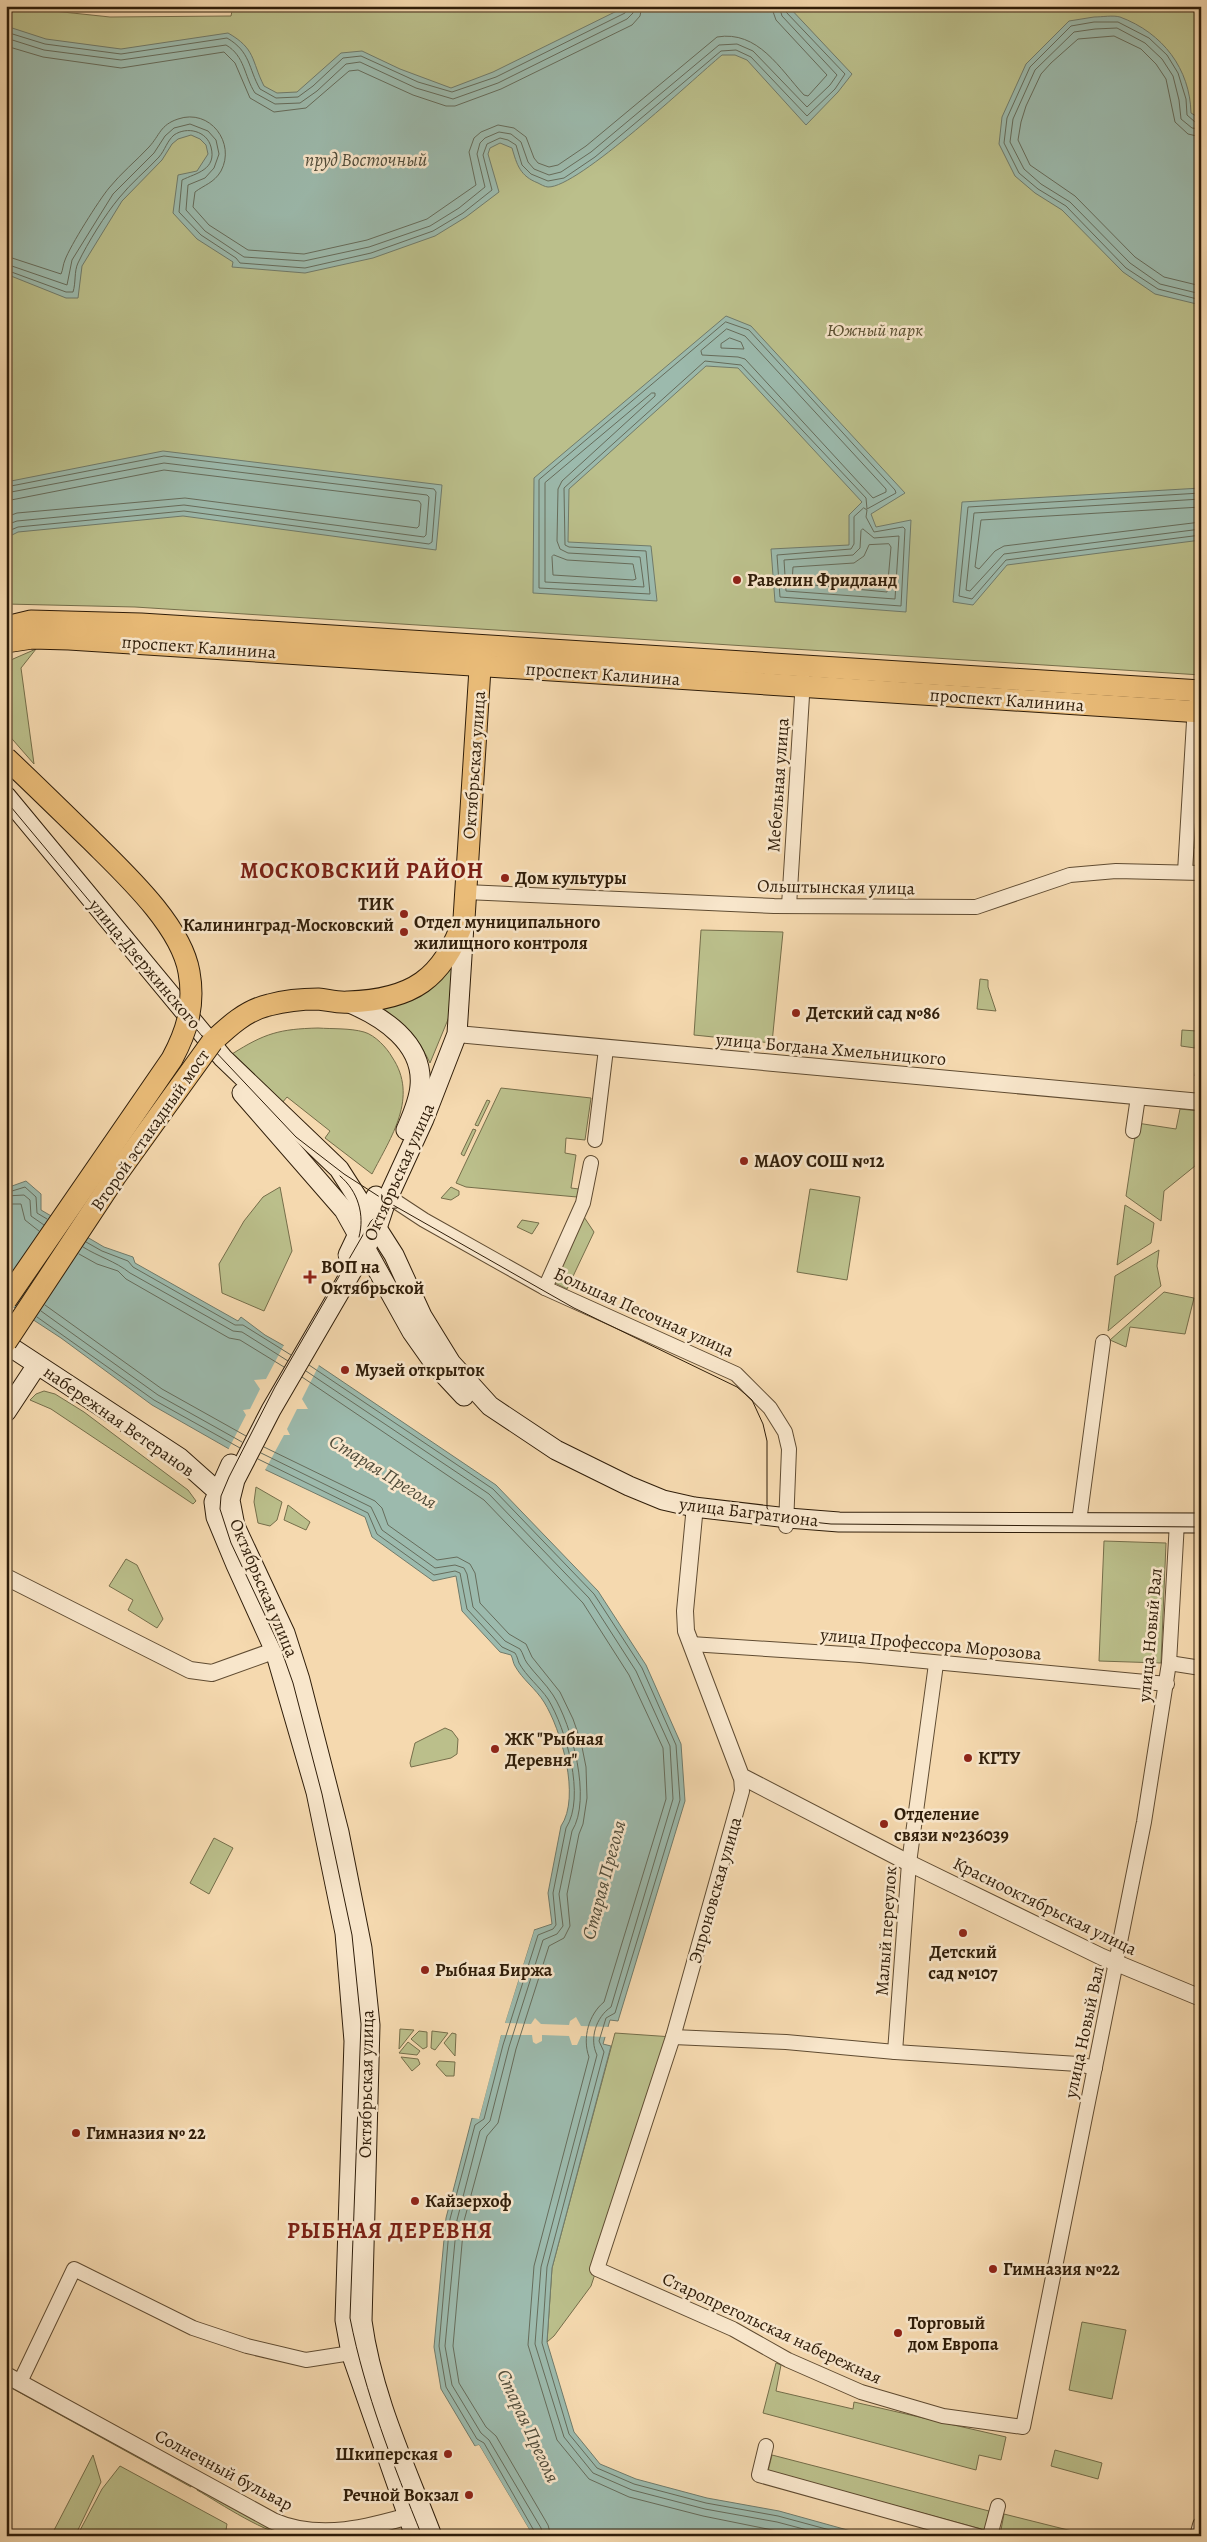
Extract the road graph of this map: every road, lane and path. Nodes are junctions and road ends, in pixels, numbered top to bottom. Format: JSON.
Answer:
{"nodes":[{"id":1,"x":31,"y":621,"type":"junction"},
{"id":2,"x":6,"y":626,"type":"edge"},
{"id":3,"x":6,"y":638,"type":"edge"},
{"id":4,"x":6,"y":642,"type":"edge"},
{"id":5,"x":481,"y":656,"type":"junction"},
{"id":6,"x":803,"y":666,"type":"junction"},
{"id":7,"x":802,"y":687,"type":"junction"},
{"id":8,"x":1198,"y":701,"type":"edge"},
{"id":9,"x":6,"y":758,"type":"edge"},
{"id":10,"x":6,"y":796,"type":"edge"},
{"id":11,"x":6,"y":809,"type":"edge"},
{"id":12,"x":1185,"y":872,"type":"junction"},
{"id":13,"x":1201,"y":873,"type":"edge"},
{"id":14,"x":466,"y":892,"type":"junction"},
{"id":15,"x":789,"y":906,"type":"junction"},
{"id":16,"x":464,"y":919,"type":"junction"},
{"id":17,"x":347,"y":1002,"type":"junction"},
{"id":18,"x":457,"y":1034,"type":"junction"},
{"id":19,"x":606,"y":1049,"type":"junction"},
{"id":20,"x":1138,"y":1097,"type":"junction"},
{"id":21,"x":1201,"y":1102,"type":"edge"},
{"id":22,"x":1133,"y":1131,"type":"dead end"},
{"id":23,"x":595,"y":1140,"type":"dead end"},
{"id":24,"x":591,"y":1163,"type":"dead end"},
{"id":25,"x":376,"y":1211,"type":"junction"},
{"id":26,"x":361,"y":1242,"type":"junction"},
{"id":27,"x":544,"y":1288,"type":"junction"},
{"id":28,"x":6,"y":1300,"type":"edge"},
{"id":29,"x":1103,"y":1342,"type":"dead end"},
{"id":30,"x":6,"y":1343,"type":"edge"},
{"id":31,"x":37,"y":1365,"type":"junction"},
{"id":32,"x":6,"y":1412,"type":"edge"},
{"id":33,"x":227,"y":1487,"type":"junction"},
{"id":34,"x":694,"y":1512,"type":"junction"},
{"id":35,"x":1079,"y":1522,"type":"junction"},
{"id":36,"x":787,"y":1523,"type":"junction"},
{"id":37,"x":1201,"y":1523,"type":"edge"},
{"id":38,"x":1177,"y":1528,"type":"junction"},
{"id":39,"x":1201,"y":1533,"type":"edge"},
{"id":40,"x":6,"y":1577,"type":"edge"},
{"id":41,"x":691,"y":1644,"type":"junction"},
{"id":42,"x":282,"y":1648,"type":"junction"},
{"id":43,"x":1169,"y":1663,"type":"junction"},
{"id":44,"x":936,"y":1664,"type":"junction"},
{"id":45,"x":1201,"y":1668,"type":"edge"},
{"id":46,"x":1167,"y":1684,"type":"junction"},
{"id":47,"x":740,"y":1776,"type":"junction"},
{"id":48,"x":909,"y":1863,"type":"junction"},
{"id":49,"x":1117,"y":1964,"type":"junction"},
{"id":50,"x":1201,"y":1998,"type":"edge"},
{"id":51,"x":673,"y":2037,"type":"junction"},
{"id":52,"x":895,"y":2052,"type":"junction"},
{"id":53,"x":1095,"y":2068,"type":"junction"},
{"id":54,"x":597,"y":2269,"type":"joint"},
{"id":55,"x":351,"y":2353,"type":"junction"},
{"id":56,"x":13,"y":2378,"type":"edge"},
{"id":57,"x":1023,"y":2427,"type":"joint"},
{"id":58,"x":766,"y":2446,"type":"dead end"},
{"id":59,"x":998,"y":2506,"type":"dead end"},
{"id":60,"x":415,"y":2514,"type":"junction"},
{"id":61,"x":1201,"y":2525,"type":"edge"},
{"id":62,"x":415,"y":2536,"type":"edge"},
{"id":63,"x":432,"y":2536,"type":"edge"},
{"id":64,"x":978,"y":2536,"type":"edge"},
{"id":65,"x":990,"y":2536,"type":"edge"},
{"id":66,"x":1198,"y":2536,"type":"edge"}],
"edges":[{"from":1,"to":2,"type":"main road","name":"проспект Калинина"},
{"from":1,"to":3,"type":"main road"},
{"from":1,"to":5,"type":"main road","name":"проспект Калинина"},
{"from":4,"to":5,"type":"main road","name":"проспект Калинина"},
{"from":5,"to":6,"type":"main road","name":"проспект Калинина"},
{"from":5,"to":7,"type":"main road","name":"проспект Калинина"},
{"from":5,"to":14,"type":"main road","name":"Октябрьская улица"},
{"from":6,"to":7,"type":"street","name":"Мебельная улица"},
{"from":6,"to":8,"type":"main road","name":"проспект Калинина"},
{"from":7,"to":8,"type":"main road","name":"проспект Калинина"},
{"from":7,"to":15,"type":"street","name":"Мебельная улица"},
{"from":8,"to":12,"type":"street"},
{"from":9,"to":28,"type":"main road","name":"Второй эстакадный мост","bridge":true},
{"from":10,"to":25,"type":"main road","name":"улица Дзержинского"},
{"from":11,"to":26,"type":"main road","name":"улица Дзержинского"},
{"from":12,"to":13,"type":"street","name":"Ольштынская улица"},
{"from":12,"to":15,"type":"street","name":"Ольштынская улица"},
{"from":14,"to":15,"type":"street","name":"Ольштынская улица"},
{"from":14,"to":16,"type":"main road","name":"Октябрьская улица"},
{"from":16,"to":17,"type":"main road","name":"Второй эстакадный мост"},
{"from":16,"to":18,"type":"main road","name":"Октябрьская улица"},
{"from":17,"to":25,"type":"main road","name":"Второй эстакадный мост"},
{"from":17,"to":30,"type":"main road","name":"Второй эстакадный мост","bridge":true},
{"from":18,"to":19,"type":"street","name":"улица Богдана Хмельницкого"},
{"from":18,"to":25,"type":"main road","name":"Октябрьская улица"},
{"from":19,"to":20,"type":"street","name":"улица Богдана Хмельницкого"},
{"from":19,"to":23,"type":"street"},
{"from":20,"to":21,"type":"street","name":"улица Богдана Хмельницкого"},
{"from":20,"to":22,"type":"street"},
{"from":24,"to":27,"type":"street"},
{"from":25,"to":26,"type":"main road","name":"Октябрьская улица"},
{"from":25,"to":27,"type":"street","name":"Большая Песочная улица"},
{"from":25,"to":34,"type":"main road","name":"улица Багратиона"},
{"from":26,"to":33,"type":"main road","name":"Октябрьская улица"},
{"from":26,"to":34,"type":"main road","name":"улица Багратиона"},
{"from":27,"to":36,"type":"street","name":"Большая Песочная улица"},
{"from":29,"to":35,"type":"street"},
{"from":30,"to":31,"type":"main road","name":"набережная Ветеранов"},
{"from":31,"to":32,"type":"main road"},
{"from":31,"to":33,"type":"main road","name":"набережная Ветеранов"},
{"from":33,"to":42,"type":"main road","name":"Октябрьская улица"},
{"from":34,"to":36,"type":"main road","name":"улица Багратиона"},
{"from":34,"to":41,"type":"street","name":"Эпроновская улица"},
{"from":35,"to":36,"type":"main road","name":"улица Багратиона"},
{"from":35,"to":38,"type":"main road","name":"улица Багратиона"},
{"from":36,"to":38,"type":"main road","name":"улица Багратиона"},
{"from":37,"to":38,"type":"main road","name":"улица Багратиона"},
{"from":38,"to":39,"type":"main road","name":"улица Багратиона"},
{"from":38,"to":43,"type":"street","name":"улица Новый Вал"},
{"from":40,"to":42,"type":"street"},
{"from":41,"to":44,"type":"street","name":"улица Профессора Морозова"},
{"from":41,"to":47,"type":"street","name":"Эпроновская улица"},
{"from":42,"to":55,"type":"main road","name":"Октябрьская улица"},
{"from":42,"to":60,"type":"main road","name":"Октябрьская улица"},
{"from":43,"to":45,"type":"street"},
{"from":43,"to":46,"type":"street","name":"улица Новый Вал"},
{"from":44,"to":46,"type":"street","name":"улица Профессора Морозова"},
{"from":44,"to":48,"type":"street","name":"Малый переулок"},
{"from":46,"to":49,"type":"street","name":"улица Новый Вал"},
{"from":47,"to":48,"type":"street","name":"Краснооктябрьская улица"},
{"from":47,"to":51,"type":"street","name":"Эпроновская улица"},
{"from":48,"to":49,"type":"street","name":"Краснооктябрьская улица"},
{"from":48,"to":52,"type":"street","name":"Малый переулок"},
{"from":49,"to":50,"type":"street","name":"Краснооктябрьская улица"},
{"from":49,"to":53,"type":"street","name":"улица Новый Вал"},
{"from":51,"to":52,"type":"street"},
{"from":51,"to":54,"type":"street","name":"Эпроновская улица"},
{"from":52,"to":53,"type":"street"},
{"from":53,"to":57,"type":"street","name":"улица Новый Вал"},
{"from":54,"to":57,"type":"street","name":"Старопрегольская набережная"},
{"from":55,"to":56,"type":"street","name":"Солнечный бульвар"},
{"from":55,"to":60,"type":"main road","name":"Октябрьская улица"},
{"from":56,"to":60,"type":"street","name":"Солнечный бульвар"},
{"from":58,"to":64,"type":"street"},
{"from":59,"to":65,"type":"street"},
{"from":60,"to":62,"type":"main road","name":"Октябрьская улица"},
{"from":60,"to":63,"type":"main road","name":"Октябрьская улица"},
{"from":61,"to":66,"type":"street"}]}
